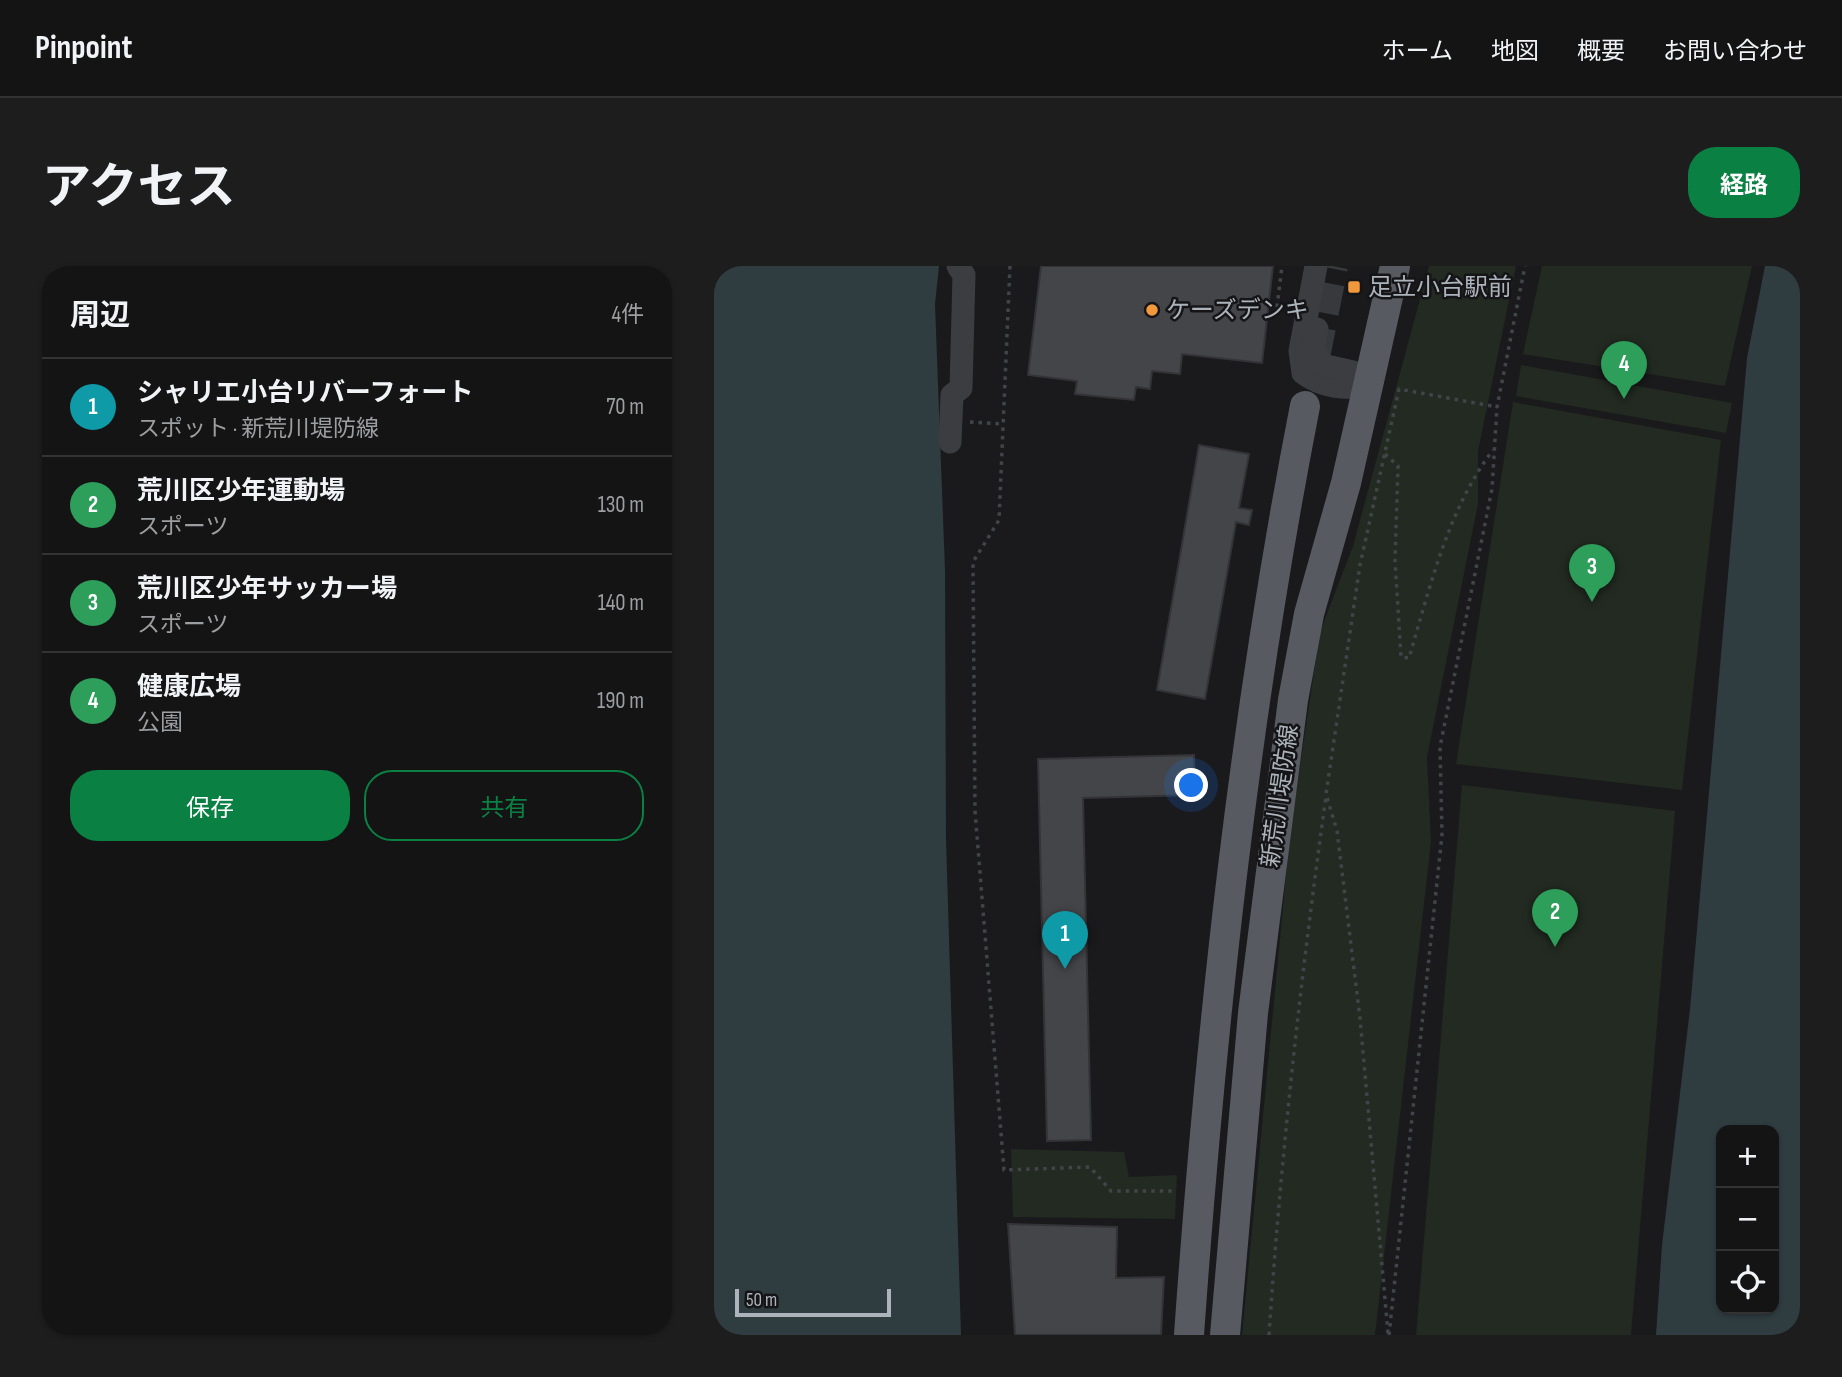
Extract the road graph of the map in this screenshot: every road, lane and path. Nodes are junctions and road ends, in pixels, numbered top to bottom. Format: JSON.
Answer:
{"nodes":[{"id":1,"x":958,"y":266,"type":"edge"},
{"id":2,"x":1010,"y":266,"type":"edge"},
{"id":3,"x":1282,"y":266,"type":"edge"},
{"id":4,"x":1316,"y":266,"type":"edge"},
{"id":5,"x":1328,"y":266,"type":"edge"},
{"id":6,"x":1395,"y":266,"type":"edge"},
{"id":7,"x":1525,"y":266,"type":"edge"},
{"id":8,"x":1277,"y":307,"type":"dead end"},
{"id":9,"x":1368,"y":385,"type":"junction"},
{"id":10,"x":1306,"y":406,"type":"dead end"},
{"id":11,"x":1497,"y":407,"type":"junction"},
{"id":12,"x":1004,"y":424,"type":"junction"},
{"id":13,"x":950,"y":431,"type":"joint"},
{"id":14,"x":1494,"y":448,"type":"junction"},
{"id":15,"x":1385,"y":454,"type":"junction"},
{"id":16,"x":1326,"y":794,"type":"junction"},
{"id":17,"x":1199,"y":1191,"type":"junction"},
{"id":18,"x":1189,"y":1335,"type":"edge"},
{"id":19,"x":1226,"y":1335,"type":"edge"},
{"id":20,"x":1269,"y":1335,"type":"edge"},
{"id":21,"x":1388,"y":1335,"type":"edge"}],
"edges":[{"from":1,"to":13,"type":"street"},
{"from":2,"to":12,"type":"path"},
{"from":3,"to":8,"type":"path"},
{"from":4,"to":9,"type":"street"},
{"from":5,"to":9,"type":"street"},
{"from":6,"to":9,"type":"main road","name":"新荒川堤防線"},
{"from":7,"to":11,"type":"path"},
{"from":9,"to":19,"type":"main road","name":"新荒川堤防線"},
{"from":10,"to":17,"type":"main road","name":"新荒川堤防線"},
{"from":11,"to":14,"type":"path"},
{"from":11,"to":15,"type":"path"},
{"from":12,"to":13,"type":"path"},
{"from":12,"to":17,"type":"path"},
{"from":14,"to":15,"type":"path"},
{"from":14,"to":21,"type":"path"},
{"from":15,"to":16,"type":"path"},
{"from":16,"to":20,"type":"path"},
{"from":16,"to":21,"type":"path"},
{"from":17,"to":18,"type":"main road","name":"新荒川堤防線"}]}
